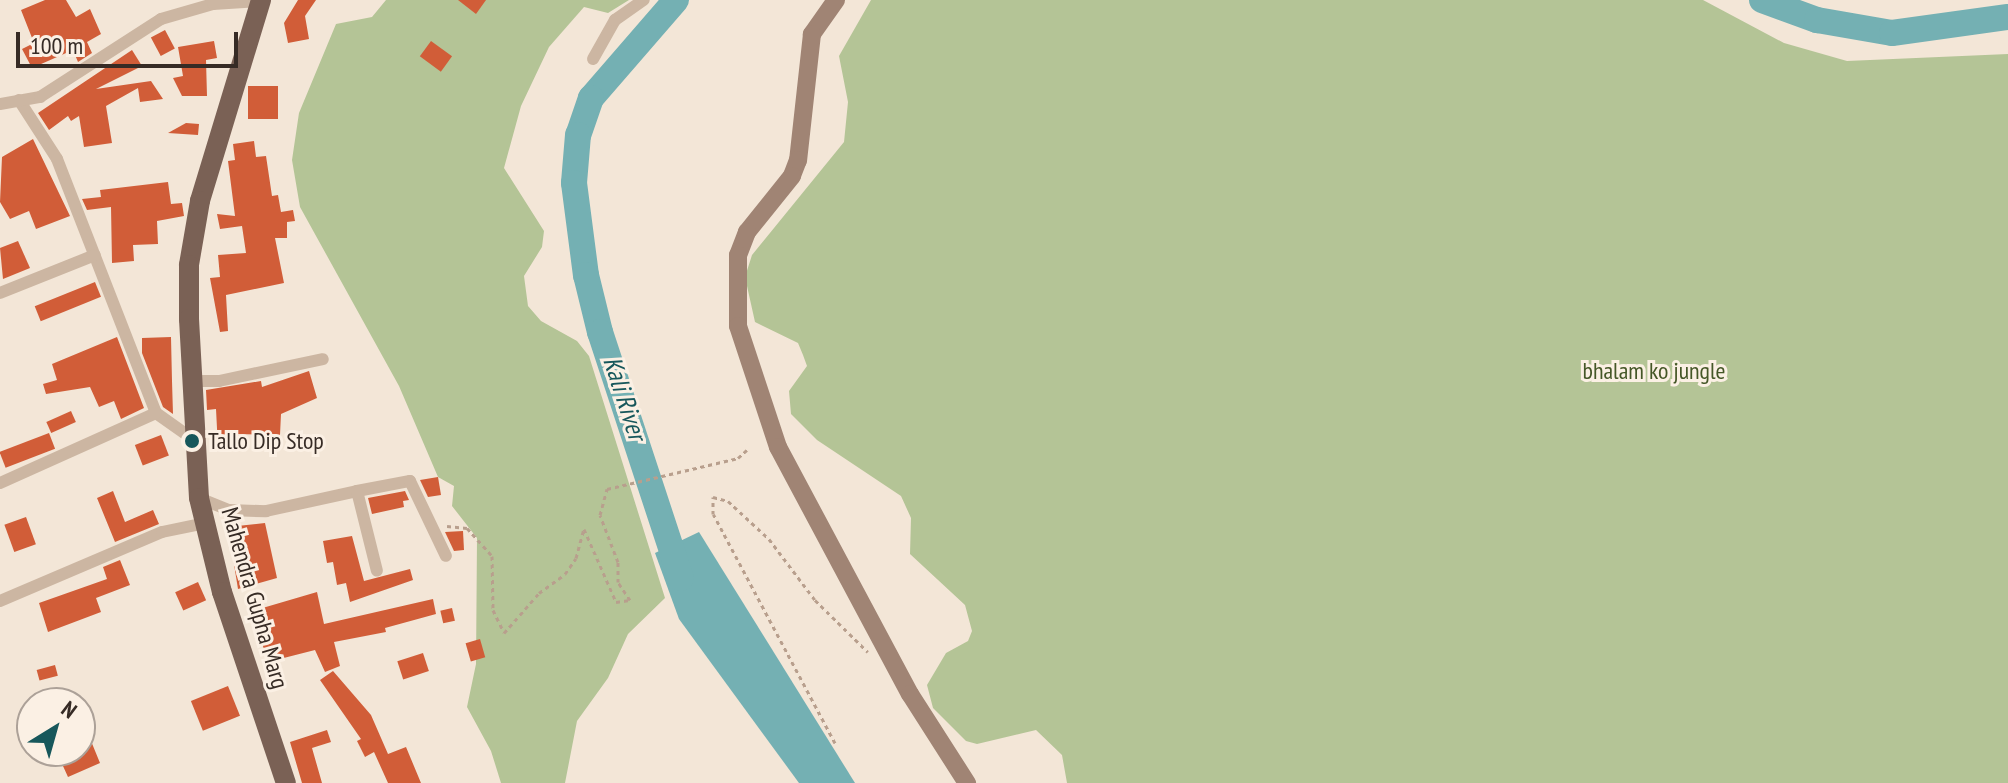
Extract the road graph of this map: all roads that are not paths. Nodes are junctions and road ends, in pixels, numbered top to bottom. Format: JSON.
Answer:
{"nodes":[{"id":1,"x":644,"y":0,"type":"edge"},
{"id":2,"x":836,"y":0,"type":"edge"},
{"id":3,"x":260,"y":1,"type":"edge"},
{"id":4,"x":593,"y":59,"type":"dead end"},
{"id":5,"x":19,"y":100,"type":"junction"},
{"id":6,"x":0,"y":104,"type":"edge"},
{"id":7,"x":95,"y":255,"type":"junction"},
{"id":8,"x":0,"y":293,"type":"edge"},
{"id":9,"x":323,"y":359,"type":"dead end"},
{"id":10,"x":192,"y":381,"type":"junction"},
{"id":11,"x":156,"y":413,"type":"junction"},
{"id":12,"x":194,"y":440,"type":"junction"},
{"id":13,"x":0,"y":483,"type":"edge"},
{"id":14,"x":357,"y":491,"type":"junction"},
{"id":15,"x":199,"y":498,"type":"junction"},
{"id":16,"x":205,"y":523,"type":"junction"},
{"id":17,"x":446,"y":556,"type":"dead end"},
{"id":18,"x":377,"y":571,"type":"dead end"},
{"id":19,"x":0,"y":601,"type":"edge"},
{"id":20,"x":286,"y":783,"type":"edge"},
{"id":21,"x":967,"y":783,"type":"edge"}],
"edges":[{"from":1,"to":4,"type":"street"},
{"from":2,"to":21,"type":"main road"},
{"from":3,"to":5,"type":"street"},
{"from":3,"to":10,"type":"main road","name":"Mahendra Gupha Marg"},
{"from":5,"to":6,"type":"street"},
{"from":5,"to":7,"type":"street"},
{"from":7,"to":8,"type":"street"},
{"from":7,"to":11,"type":"street"},
{"from":9,"to":10,"type":"street"},
{"from":10,"to":12,"type":"main road","name":"Mahendra Gupha Marg"},
{"from":11,"to":12,"type":"street"},
{"from":11,"to":13,"type":"street"},
{"from":12,"to":15,"type":"main road","name":"Mahendra Gupha Marg"},
{"from":14,"to":15,"type":"street"},
{"from":14,"to":17,"type":"street"},
{"from":14,"to":18,"type":"street"},
{"from":15,"to":16,"type":"main road","name":"Mahendra Gupha Marg"},
{"from":16,"to":19,"type":"street"},
{"from":16,"to":20,"type":"main road","name":"Mahendra Gupha Marg"}]}
